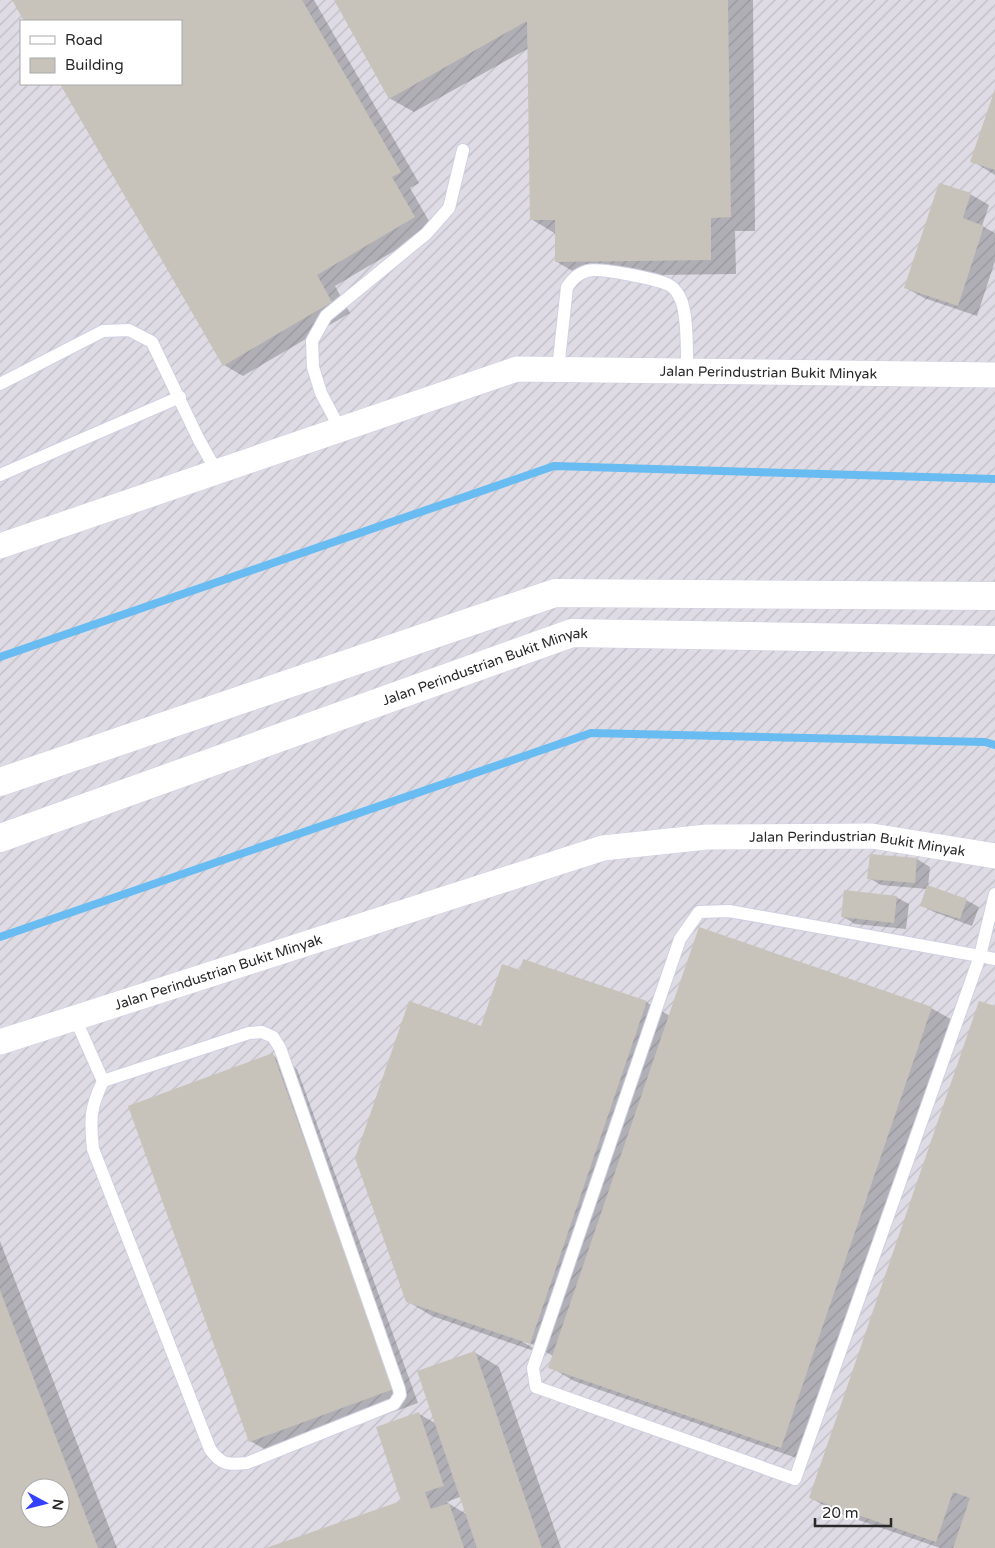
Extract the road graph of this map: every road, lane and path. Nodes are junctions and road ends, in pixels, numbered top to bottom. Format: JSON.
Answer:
{"nodes":[{"id":1,"x":463,"y":150,"type":"dead end"},
{"id":2,"x":558,"y":370,"type":"junction"},
{"id":3,"x":688,"y":371,"type":"junction"},
{"id":4,"x":995,"y":375,"type":"edge"},
{"id":5,"x":0,"y":384,"type":"edge"},
{"id":6,"x":180,"y":397,"type":"junction"},
{"id":7,"x":340,"y":429,"type":"junction"},
{"id":8,"x":217,"y":472,"type":"junction"},
{"id":9,"x":0,"y":476,"type":"edge"},
{"id":10,"x":0,"y":546,"type":"edge"},
{"id":11,"x":995,"y":596,"type":"edge"},
{"id":12,"x":995,"y":640,"type":"edge"},
{"id":13,"x":0,"y":782,"type":"edge"},
{"id":14,"x":0,"y":838,"type":"edge"},
{"id":15,"x":995,"y":856,"type":"edge"},
{"id":16,"x":995,"y":894,"type":"edge"},
{"id":17,"x":980,"y":956,"type":"junction"},
{"id":18,"x":995,"y":959,"type":"edge"},
{"id":19,"x":75,"y":1018,"type":"junction"},
{"id":20,"x":0,"y":1042,"type":"edge"},
{"id":21,"x":103,"y":1081,"type":"junction"}],
"edges":[{"from":1,"to":7,"type":"lane"},
{"from":2,"to":3,"type":"street","name":"Jalan Perindustrian Bukit Minyak"},
{"from":2,"to":3,"type":"lane"},
{"from":2,"to":7,"type":"street","name":"Jalan Perindustrian Bukit Minyak"},
{"from":3,"to":4,"type":"street","name":"Jalan Perindustrian Bukit Minyak"},
{"from":5,"to":6,"type":"lane"},
{"from":6,"to":8,"type":"lane"},
{"from":6,"to":9,"type":"lane"},
{"from":7,"to":8,"type":"street","name":"Jalan Perindustrian Bukit Minyak"},
{"from":8,"to":10,"type":"street","name":"Jalan Perindustrian Bukit Minyak"},
{"from":11,"to":13,"type":"main road"},
{"from":12,"to":14,"type":"main road","name":"Jalan Perindustrian Bukit Minyak"},
{"from":15,"to":19,"type":"street","name":"Jalan Perindustrian Bukit Minyak"},
{"from":16,"to":17,"type":"lane"},
{"from":17,"to":17,"type":"lane"},
{"from":17,"to":18,"type":"lane"},
{"from":19,"to":20,"type":"street","name":"Jalan Perindustrian Bukit Minyak"},
{"from":19,"to":21,"type":"lane"},
{"from":21,"to":21,"type":"lane"}]}
